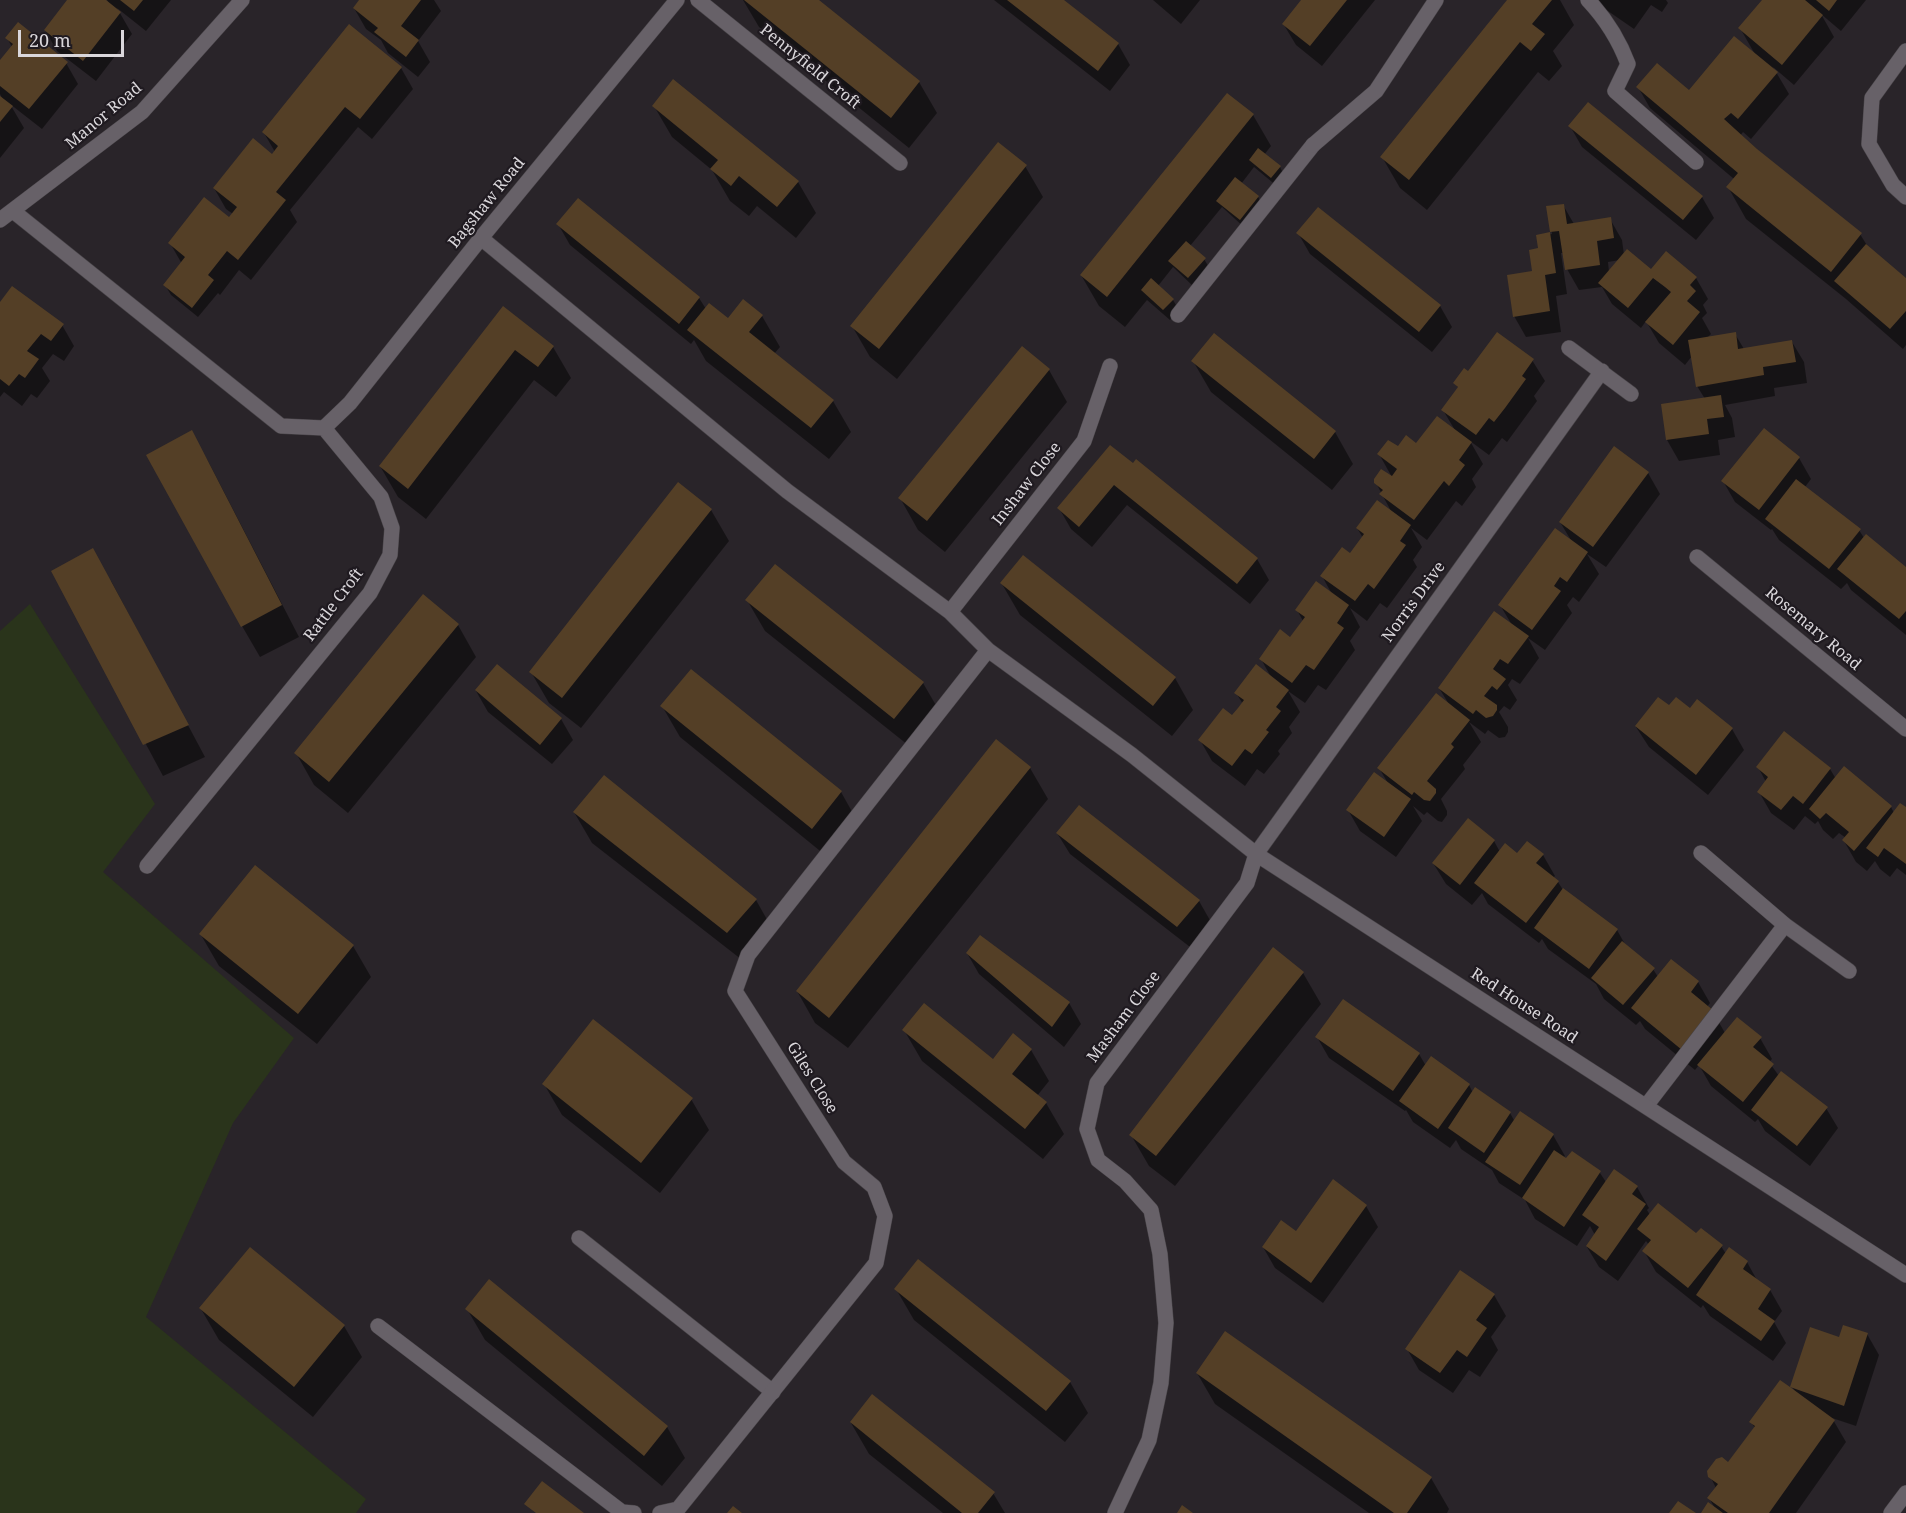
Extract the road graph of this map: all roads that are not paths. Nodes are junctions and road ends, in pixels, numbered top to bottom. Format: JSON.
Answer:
{"nodes":[{"id":1,"x":242,"y":0,"type":"edge"},
{"id":2,"x":677,"y":0,"type":"edge"},
{"id":3,"x":698,"y":0,"type":"edge"},
{"id":4,"x":1436,"y":0,"type":"edge"},
{"id":5,"x":1588,"y":0,"type":"edge"},
{"id":6,"x":1906,"y":51,"type":"edge"},
{"id":7,"x":1696,"y":162,"type":"dead end"},
{"id":8,"x":900,"y":163,"type":"dead end"},
{"id":9,"x":1906,"y":197,"type":"edge"},
{"id":10,"x":6,"y":216,"type":"edge"},
{"id":11,"x":481,"y":238,"type":"junction"},
{"id":12,"x":1178,"y":315,"type":"dead end"},
{"id":13,"x":1569,"y":348,"type":"dead end"},
{"id":14,"x":1110,"y":366,"type":"dead end"},
{"id":15,"x":1602,"y":371,"type":"junction"},
{"id":16,"x":1631,"y":394,"type":"dead end"},
{"id":17,"x":324,"y":428,"type":"junction"},
{"id":18,"x":1697,"y":557,"type":"dead end"},
{"id":19,"x":950,"y":612,"type":"junction"},
{"id":20,"x":988,"y":650,"type":"junction"},
{"id":21,"x":1906,"y":729,"type":"edge"},
{"id":22,"x":1701,"y":853,"type":"dead end"},
{"id":23,"x":1256,"y":854,"type":"junction"},
{"id":24,"x":147,"y":866,"type":"dead end"},
{"id":25,"x":1785,"y":926,"type":"junction"},
{"id":26,"x":1849,"y":971,"type":"dead end"},
{"id":27,"x":1646,"y":1106,"type":"junction"},
{"id":28,"x":579,"y":1238,"type":"dead end"},
{"id":29,"x":1906,"y":1275,"type":"edge"},
{"id":30,"x":378,"y":1326,"type":"dead end"},
{"id":31,"x":774,"y":1392,"type":"junction"},
{"id":32,"x":1906,"y":1493,"type":"edge"},
{"id":33,"x":634,"y":1513,"type":"edge"},
{"id":34,"x":660,"y":1513,"type":"edge"},
{"id":35,"x":1115,"y":1513,"type":"edge"},
{"id":36,"x":1891,"y":1513,"type":"edge"}],
"edges":[{"from":1,"to":10,"type":"street","name":"Manor Road"},
{"from":2,"to":11,"type":"street","name":"Bagshaw Road"},
{"from":3,"to":8,"type":"street","name":"Pennyfield Croft"},
{"from":4,"to":12,"type":"street"},
{"from":5,"to":7,"type":"street"},
{"from":6,"to":9,"type":"street"},
{"from":10,"to":17,"type":"street"},
{"from":11,"to":17,"type":"street","name":"Bagshaw Road"},
{"from":11,"to":19,"type":"street","name":"Red House Road"},
{"from":13,"to":15,"type":"street"},
{"from":14,"to":19,"type":"street","name":"Inshaw Close"},
{"from":15,"to":16,"type":"street"},
{"from":15,"to":23,"type":"street","name":"Norris Drive"},
{"from":17,"to":24,"type":"street","name":"Rattle Croft"},
{"from":18,"to":21,"type":"street","name":"Rosemary Road"},
{"from":19,"to":20,"type":"street","name":"Red House Road"},
{"from":20,"to":23,"type":"street","name":"Red House Road"},
{"from":20,"to":31,"type":"street","name":"Giles Close"},
{"from":22,"to":25,"type":"street"},
{"from":23,"to":27,"type":"street","name":"Red House Road"},
{"from":23,"to":35,"type":"street","name":"Masham Close"},
{"from":25,"to":26,"type":"street"},
{"from":25,"to":27,"type":"street"},
{"from":27,"to":29,"type":"street","name":"Red House Road"},
{"from":28,"to":31,"type":"street"},
{"from":30,"to":33,"type":"street"},
{"from":31,"to":34,"type":"street","name":"Giles Close"},
{"from":32,"to":36,"type":"street"}]}
